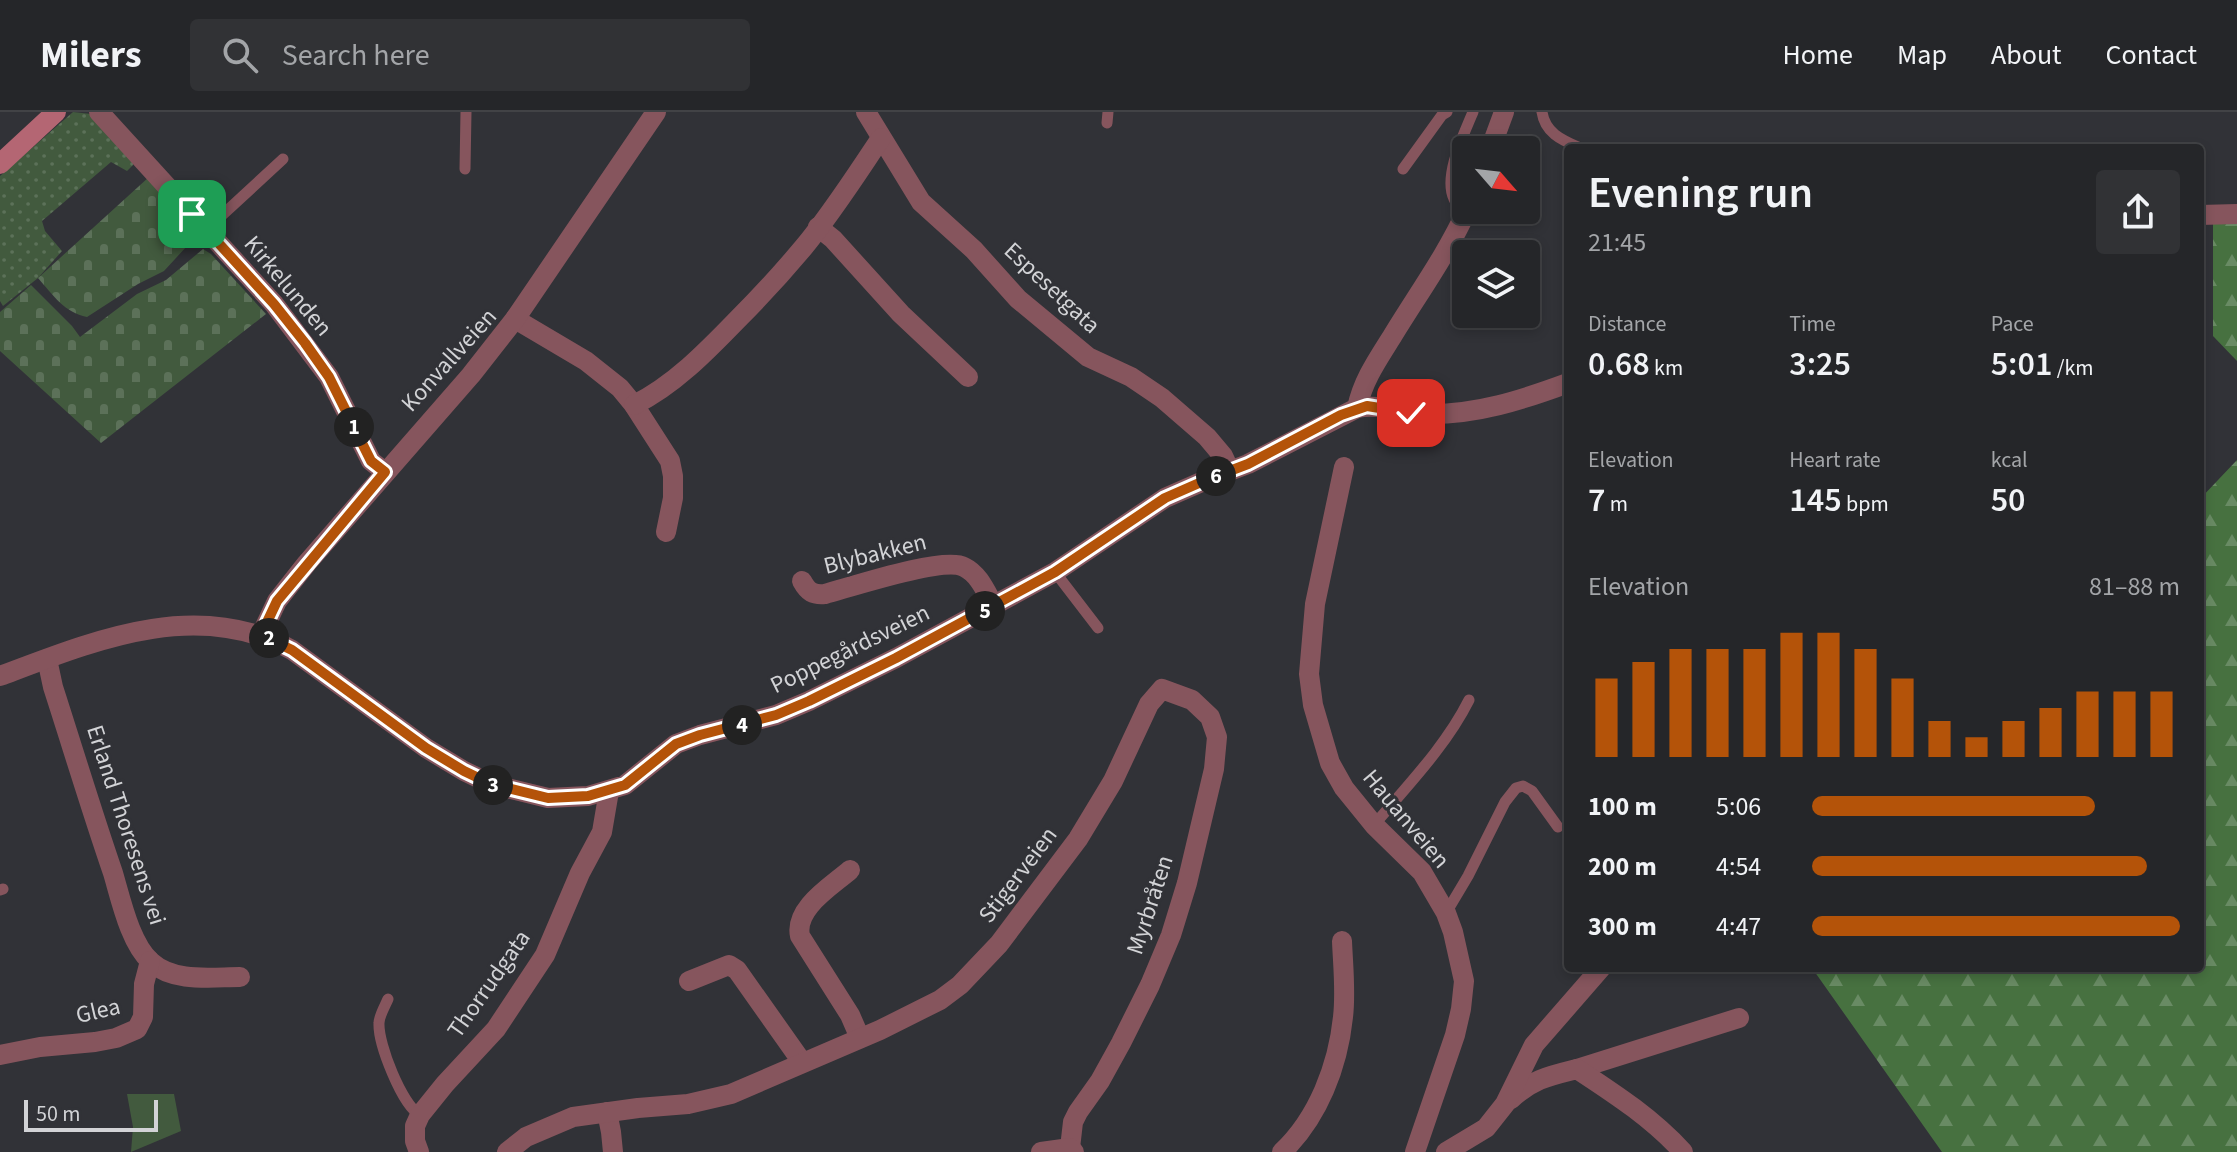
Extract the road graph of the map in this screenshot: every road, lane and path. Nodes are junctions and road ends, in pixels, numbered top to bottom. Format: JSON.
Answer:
{"nodes":[{"id":1,"x":56,"y":112,"type":"edge"},
{"id":2,"x":99,"y":112,"type":"edge"},
{"id":3,"x":466,"y":112,"type":"edge"},
{"id":4,"x":656,"y":112,"type":"edge"},
{"id":5,"x":866,"y":112,"type":"edge"},
{"id":6,"x":1447,"y":112,"type":"edge"},
{"id":7,"x":1504,"y":112,"type":"edge"},
{"id":8,"x":1542,"y":112,"type":"edge"},
{"id":9,"x":1469,"y":113,"type":"edge"},
{"id":10,"x":1462,"y":136,"type":"edge"},
{"id":11,"x":1495,"y":136,"type":"edge"},
{"id":12,"x":881,"y":138,"type":"junction"},
{"id":13,"x":1570,"y":144,"type":"edge"},
{"id":14,"x":283,"y":159,"type":"dead end"},
{"id":15,"x":0,"y":164,"type":"edge"},
{"id":16,"x":465,"y":169,"type":"dead end"},
{"id":17,"x":1403,"y":169,"type":"dead end"},
{"id":18,"x":2237,"y":214,"type":"edge"},
{"id":19,"x":2204,"y":215,"type":"edge"},
{"id":20,"x":1460,"y":224,"type":"edge"},
{"id":21,"x":818,"y":227,"type":"junction"},
{"id":22,"x":206,"y":230,"type":"junction"},
{"id":23,"x":515,"y":319,"type":"junction"},
{"id":24,"x":968,"y":377,"type":"dead end"},
{"id":25,"x":1564,"y":384,"type":"edge"},
{"id":26,"x":634,"y":405,"type":"junction"},
{"id":27,"x":1357,"y":408,"type":"junction"},
{"id":28,"x":1344,"y":467,"type":"dead end"},
{"id":29,"x":1230,"y":471,"type":"junction"},
{"id":30,"x":385,"y":472,"type":"junction"},
{"id":31,"x":666,"y":532,"type":"dead end"},
{"id":32,"x":1055,"y":572,"type":"junction"},
{"id":33,"x":802,"y":581,"type":"dead end"},
{"id":34,"x":994,"y":606,"type":"junction"},
{"id":35,"x":1098,"y":628,"type":"dead end"},
{"id":36,"x":261,"y":635,"type":"junction"},
{"id":37,"x":47,"y":659,"type":"junction"},
{"id":38,"x":0,"y":676,"type":"edge"},
{"id":39,"x":1162,"y":689,"type":"joint"},
{"id":40,"x":1469,"y":700,"type":"dead end"},
{"id":41,"x":609,"y":791,"type":"junction"},
{"id":42,"x":1374,"y":825,"type":"junction"},
{"id":43,"x":1558,"y":827,"type":"dead end"},
{"id":44,"x":850,"y":870,"type":"dead end"},
{"id":45,"x":1446,"y":913,"type":"junction"},
{"id":46,"x":1342,"y":941,"type":"dead end"},
{"id":47,"x":150,"y":961,"type":"junction"},
{"id":48,"x":1598,"y":972,"type":"edge"},
{"id":49,"x":240,"y":977,"type":"dead end"},
{"id":50,"x":689,"y":981,"type":"dead end"},
{"id":51,"x":388,"y":999,"type":"dead end"},
{"id":52,"x":1739,"y":1018,"type":"dead end"},
{"id":53,"x":860,"y":1038,"type":"junction"},
{"id":54,"x":0,"y":1055,"type":"edge"},
{"id":55,"x":802,"y":1062,"type":"junction"},
{"id":56,"x":1577,"y":1069,"type":"junction"},
{"id":57,"x":1505,"y":1104,"type":"junction"},
{"id":58,"x":607,"y":1112,"type":"junction"},
{"id":59,"x":420,"y":1115,"type":"junction"},
{"id":60,"x":1072,"y":1150,"type":"edge"},
{"id":61,"x":419,"y":1152,"type":"edge"},
{"id":62,"x":507,"y":1152,"type":"edge"},
{"id":63,"x":613,"y":1152,"type":"edge"},
{"id":64,"x":1041,"y":1152,"type":"edge"},
{"id":65,"x":1282,"y":1152,"type":"edge"},
{"id":66,"x":1415,"y":1152,"type":"edge"},
{"id":67,"x":1446,"y":1152,"type":"edge"},
{"id":68,"x":1683,"y":1152,"type":"edge"}],
"edges":[{"from":1,"to":15,"type":"main road"},
{"from":2,"to":22,"type":"street","name":"Kirkelunden"},
{"from":3,"to":16,"type":"lane"},
{"from":4,"to":23,"type":"street"},
{"from":5,"to":12,"type":"street","name":"Espesetgata"},
{"from":6,"to":17,"type":"lane"},
{"from":7,"to":11,"type":"street"},
{"from":8,"to":13,"type":"lane"},
{"from":9,"to":10,"type":"lane"},
{"from":12,"to":21,"type":"street"},
{"from":12,"to":29,"type":"street","name":"Espesetgata"},
{"from":14,"to":22,"type":"lane"},
{"from":18,"to":19,"type":"street"},
{"from":20,"to":27,"type":"street"},
{"from":21,"to":24,"type":"street"},
{"from":21,"to":26,"type":"street"},
{"from":22,"to":30,"type":"street","name":"Kirkelunden"},
{"from":23,"to":26,"type":"street","name":"Konvallveien"},
{"from":23,"to":30,"type":"street","name":"Konvallveien"},
{"from":25,"to":27,"type":"street"},
{"from":26,"to":31,"type":"street"},
{"from":27,"to":29,"type":"street","name":"Poppegårdsveien"},
{"from":28,"to":42,"type":"street","name":"Hauanveien"},
{"from":29,"to":32,"type":"street","name":"Poppegårdsveien"},
{"from":30,"to":36,"type":"street","name":"Konvallveien"},
{"from":32,"to":34,"type":"street","name":"Poppegårdsveien"},
{"from":32,"to":35,"type":"lane"},
{"from":33,"to":34,"type":"street","name":"Blybakken"},
{"from":34,"to":41,"type":"street","name":"Poppegårdsveien"},
{"from":36,"to":37,"type":"street","name":"Poppegårdsveien"},
{"from":36,"to":41,"type":"street","name":"Poppegårdsveien"},
{"from":37,"to":38,"type":"street","name":"Poppegårdsveien"},
{"from":37,"to":47,"type":"street","name":"Erland Thoresens vei"},
{"from":39,"to":53,"type":"street","name":"Stigerveien"},
{"from":39,"to":60,"type":"street","name":"Myrbråten"},
{"from":40,"to":42,"type":"lane"},
{"from":41,"to":59,"type":"street","name":"Thorrudgata"},
{"from":42,"to":45,"type":"street","name":"Hauanveien"},
{"from":43,"to":45,"type":"lane"},
{"from":44,"to":53,"type":"street"},
{"from":45,"to":66,"type":"street","name":"Hauanveien"},
{"from":46,"to":65,"type":"street"},
{"from":47,"to":49,"type":"street","name":"Erland Thoresens vei"},
{"from":47,"to":54,"type":"street","name":"Glea"},
{"from":48,"to":57,"type":"street"},
{"from":50,"to":55,"type":"street"},
{"from":51,"to":59,"type":"lane"},
{"from":52,"to":56,"type":"street"},
{"from":53,"to":55,"type":"street","name":"Stigerveien"},
{"from":55,"to":58,"type":"street","name":"Stigerveien"},
{"from":56,"to":57,"type":"street"},
{"from":56,"to":68,"type":"street"},
{"from":57,"to":67,"type":"street"},
{"from":58,"to":62,"type":"street","name":"Stigerveien"},
{"from":58,"to":63,"type":"street"},
{"from":59,"to":61,"type":"street"},
{"from":60,"to":64,"type":"street","name":"Myrbråten"}]}
